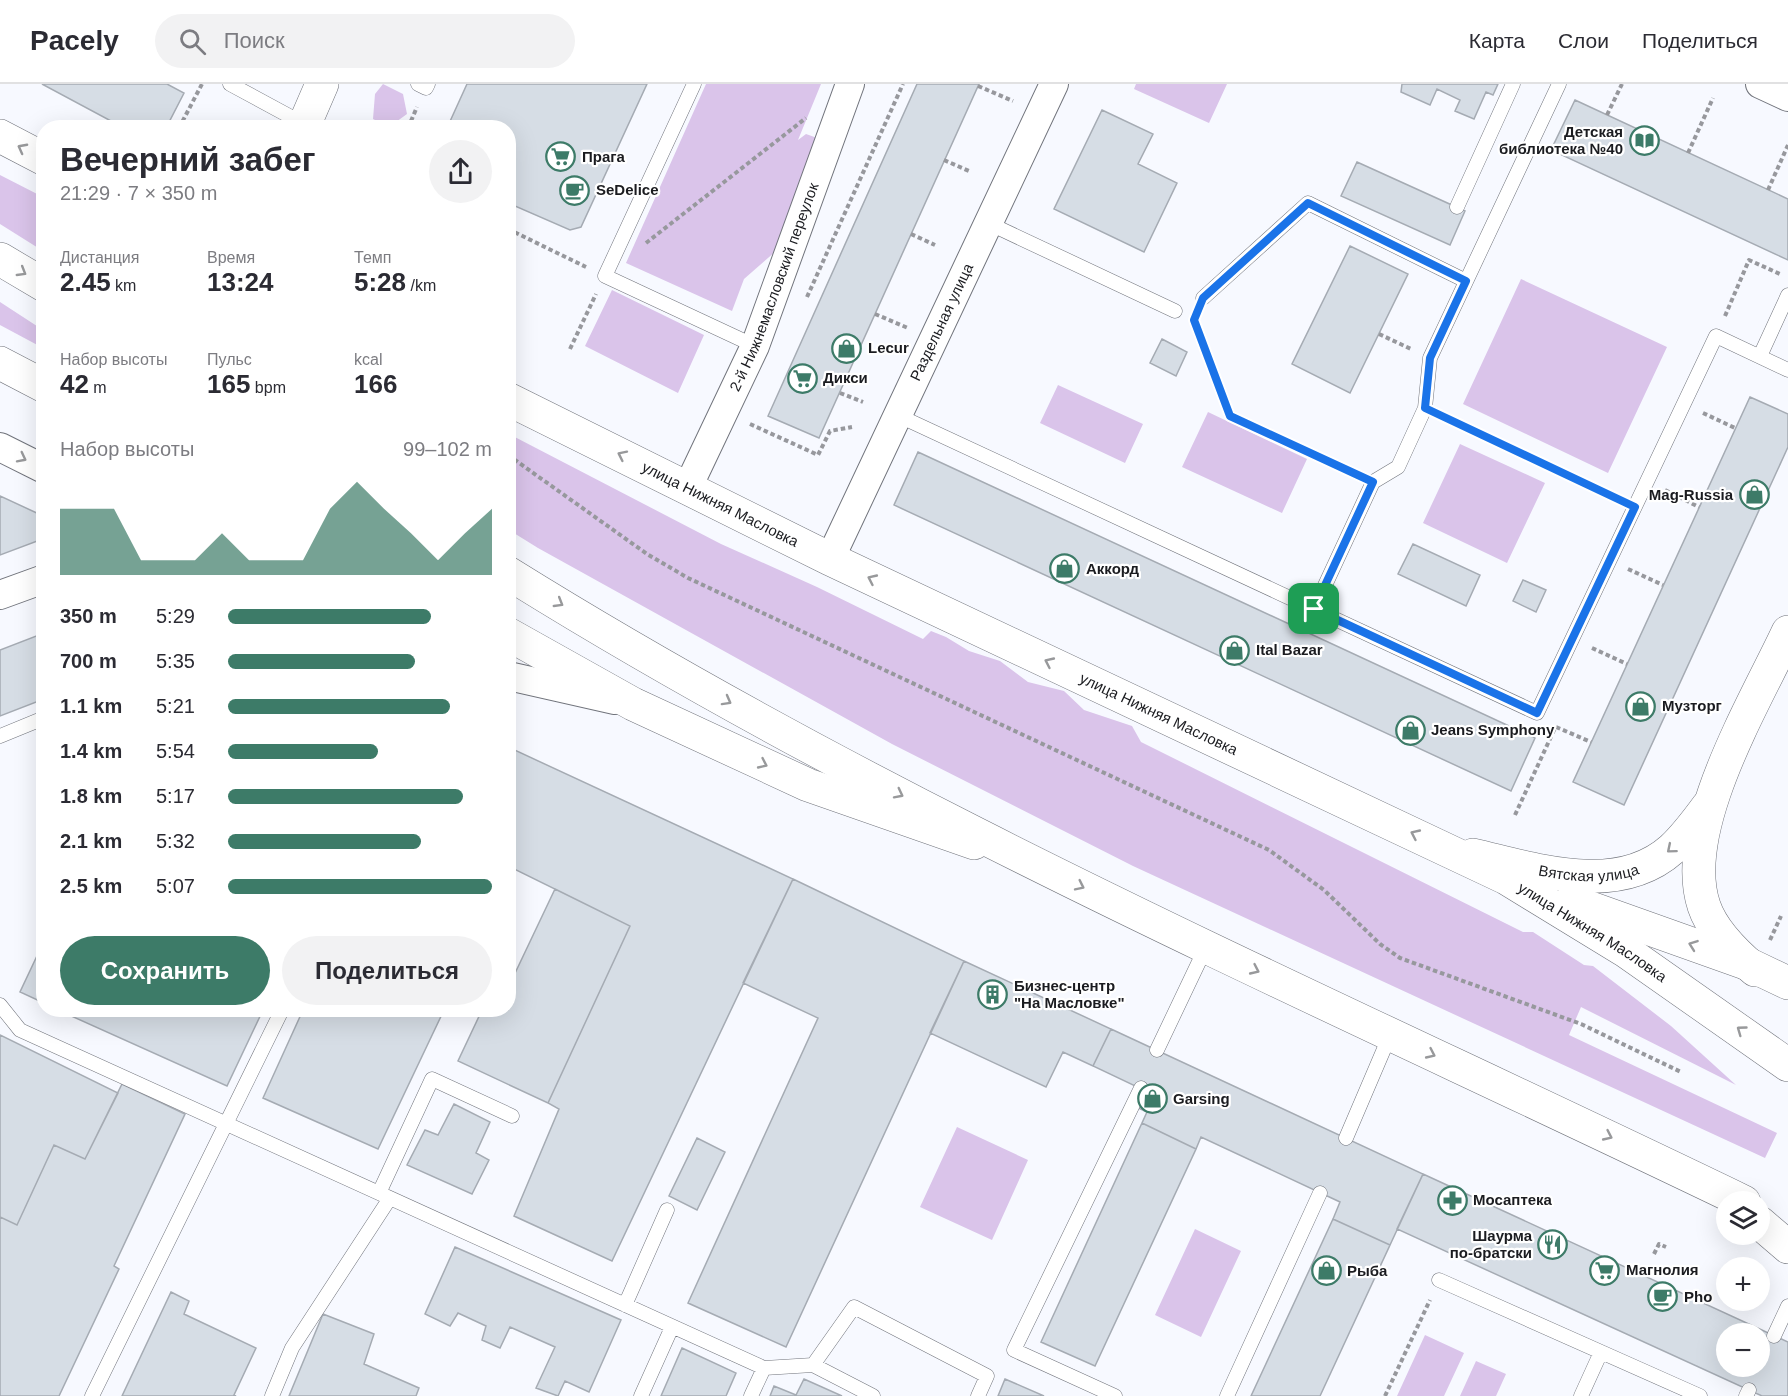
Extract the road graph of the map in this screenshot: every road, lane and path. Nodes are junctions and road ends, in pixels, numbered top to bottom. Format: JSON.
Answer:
{"nodes":[{"id":1,"x":202,"y":84,"type":"edge"},
{"id":2,"x":230,"y":84,"type":"edge"},
{"id":3,"x":322,"y":84,"type":"edge"},
{"id":4,"x":418,"y":84,"type":"edge"},
{"id":5,"x":428,"y":84,"type":"edge"},
{"id":6,"x":694,"y":84,"type":"edge"},
{"id":7,"x":850,"y":84,"type":"edge"},
{"id":8,"x":903,"y":84,"type":"edge"},
{"id":9,"x":1054,"y":84,"type":"edge"},
{"id":10,"x":1513,"y":84,"type":"edge"},
{"id":11,"x":1559,"y":84,"type":"edge"},
{"id":12,"x":1622,"y":84,"type":"edge"},
{"id":13,"x":1760,"y":84,"type":"edge"},
{"id":14,"x":978,"y":86,"type":"dead end"},
{"id":15,"x":1788,"y":97,"type":"edge"},
{"id":16,"x":1713,"y":98,"type":"dead end"},
{"id":17,"x":811,"y":114,"type":"dead end"},
{"id":18,"x":1040,"y":115,"type":"junction"},
{"id":19,"x":1607,"y":115,"type":"dead end"},
{"id":20,"x":183,"y":120,"type":"edge"},
{"id":21,"x":293,"y":120,"type":"edge"},
{"id":22,"x":306,"y":120,"type":"edge"},
{"id":23,"x":0,"y":136,"type":"edge"},
{"id":24,"x":1788,"y":145,"type":"edge"},
{"id":25,"x":1688,"y":153,"type":"dead end"},
{"id":26,"x":36,"y":155,"type":"edge"},
{"id":27,"x":944,"y":160,"type":"dead end"},
{"id":28,"x":969,"y":171,"type":"dead end"},
{"id":29,"x":1768,"y":190,"type":"dead end"},
{"id":30,"x":1456,"y":207,"type":"dead end"},
{"id":31,"x":988,"y":223,"type":"junction"},
{"id":32,"x":516,"y":233,"type":"edge"},
{"id":33,"x":911,"y":234,"type":"dead end"},
{"id":34,"x":935,"y":245,"type":"dead end"},
{"id":35,"x":642,"y":246,"type":"dead end"},
{"id":36,"x":0,"y":259,"type":"edge"},
{"id":37,"x":605,"y":276,"type":"junction"},
{"id":38,"x":1788,"y":278,"type":"edge"},
{"id":39,"x":36,"y":280,"type":"edge"},
{"id":40,"x":1466,"y":281,"type":"junction"},
{"id":41,"x":1788,"y":295,"type":"edge"},
{"id":42,"x":1203,"y":298,"type":"joint"},
{"id":43,"x":803,"y":304,"type":"dead end"},
{"id":44,"x":1175,"y":311,"type":"dead end"},
{"id":45,"x":1379,"y":334,"type":"dead end"},
{"id":46,"x":1716,"y":336,"type":"junction"},
{"id":47,"x":755,"y":346,"type":"junction"},
{"id":48,"x":570,"y":349,"type":"dead end"},
{"id":49,"x":1760,"y":356,"type":"junction"},
{"id":50,"x":1430,"y":358,"type":"junction"},
{"id":51,"x":1788,"y":370,"type":"edge"},
{"id":52,"x":20,"y":374,"type":"edge"},
{"id":53,"x":36,"y":392,"type":"edge"},
{"id":54,"x":840,"y":393,"type":"dead end"},
{"id":55,"x":863,"y":402,"type":"dead end"},
{"id":56,"x":516,"y":403,"type":"edge"},
{"id":57,"x":1684,"y":404,"type":"junction"},
{"id":58,"x":1425,"y":408,"type":"junction"},
{"id":59,"x":754,"y":414,"type":"dead end"},
{"id":60,"x":897,"y":415,"type":"junction"},
{"id":61,"x":852,"y":427,"type":"dead end"},
{"id":62,"x":1735,"y":428,"type":"dead end"},
{"id":63,"x":0,"y":447,"type":"edge"},
{"id":64,"x":516,"y":461,"type":"edge"},
{"id":65,"x":36,"y":465,"type":"edge"},
{"id":66,"x":1373,"y":482,"type":"junction"},
{"id":67,"x":1647,"y":482,"type":"junction"},
{"id":68,"x":688,"y":487,"type":"junction"},
{"id":69,"x":1635,"y":507,"type":"junction"},
{"id":70,"x":1699,"y":507,"type":"dead end"},
{"id":71,"x":830,"y":559,"type":"junction"},
{"id":72,"x":1610,"y":560,"type":"junction"},
{"id":73,"x":36,"y":574,"type":"edge"},
{"id":74,"x":516,"y":578,"type":"edge"},
{"id":75,"x":36,"y":582,"type":"edge"},
{"id":76,"x":1663,"y":585,"type":"dead end"},
{"id":77,"x":5,"y":593,"type":"edge"},
{"id":78,"x":1314,"y":609,"type":"junction"},
{"id":79,"x":1788,"y":632,"type":"edge"},
{"id":80,"x":516,"y":638,"type":"edge"},
{"id":81,"x":1572,"y":638,"type":"junction"},
{"id":82,"x":1627,"y":664,"type":"dead end"},
{"id":83,"x":516,"y":678,"type":"edge"},
{"id":84,"x":633,"y":704,"type":"junction"},
{"id":85,"x":1537,"y":713,"type":"junction"},
{"id":86,"x":36,"y":721,"type":"edge"},
{"id":87,"x":1556,"y":727,"type":"junction"},
{"id":88,"x":0,"y":736,"type":"edge"},
{"id":89,"x":1591,"y":742,"type":"dead end"},
{"id":90,"x":1709,"y":805,"type":"junction"},
{"id":91,"x":1515,"y":814,"type":"dead end"},
{"id":92,"x":1446,"y":848,"type":"junction"},
{"id":93,"x":1027,"y":860,"type":"junction"},
{"id":94,"x":1506,"y":878,"type":"junction"},
{"id":95,"x":1781,"y":916,"type":"dead end"},
{"id":96,"x":1776,"y":942,"type":"dead end"},
{"id":97,"x":1206,"y":947,"type":"junction"},
{"id":98,"x":1748,"y":964,"type":"junction"},
{"id":99,"x":1788,"y":983,"type":"edge"},
{"id":100,"x":1788,"y":999,"type":"edge"},
{"id":101,"x":0,"y":1005,"type":"edge"},
{"id":102,"x":279,"y":1017,"type":"edge"},
{"id":103,"x":1390,"y":1035,"type":"junction"},
{"id":104,"x":1157,"y":1050,"type":"dead end"},
{"id":105,"x":1788,"y":1065,"type":"edge"},
{"id":106,"x":1681,"y":1072,"type":"dead end"},
{"id":107,"x":1141,"y":1088,"type":"dead end"},
{"id":108,"x":512,"y":1116,"type":"dead end"},
{"id":109,"x":226,"y":1124,"type":"junction"},
{"id":110,"x":1346,"y":1138,"type":"dead end"},
{"id":111,"x":1655,"y":1159,"type":"junction"},
{"id":112,"x":1721,"y":1191,"type":"edge"},
{"id":113,"x":1320,"y":1193,"type":"dead end"},
{"id":114,"x":385,"y":1196,"type":"junction"},
{"id":115,"x":1716,"y":1197,"type":"edge"},
{"id":116,"x":667,"y":1210,"type":"dead end"},
{"id":117,"x":1770,"y":1214,"type":"edge"},
{"id":118,"x":1788,"y":1223,"type":"edge"},
{"id":119,"x":1770,"y":1232,"type":"edge"},
{"id":120,"x":1666,"y":1247,"type":"dead end"},
{"id":121,"x":1788,"y":1247,"type":"edge"},
{"id":122,"x":1654,"y":1254,"type":"dead end"},
{"id":123,"x":1439,"y":1280,"type":"joint"},
{"id":124,"x":625,"y":1305,"type":"junction"},
{"id":125,"x":1788,"y":1306,"type":"edge"},
{"id":126,"x":672,"y":1327,"type":"junction"},
{"id":127,"x":1774,"y":1336,"type":"dead end"},
{"id":128,"x":1601,"y":1352,"type":"junction"},
{"id":129,"x":813,"y":1365,"type":"junction"},
{"id":130,"x":764,"y":1368,"type":"junction"},
{"id":131,"x":92,"y":1396,"type":"edge"},
{"id":132,"x":272,"y":1396,"type":"edge"},
{"id":133,"x":641,"y":1396,"type":"edge"},
{"id":134,"x":751,"y":1396,"type":"edge"},
{"id":135,"x":873,"y":1396,"type":"edge"},
{"id":136,"x":978,"y":1396,"type":"edge"},
{"id":137,"x":1115,"y":1396,"type":"edge"},
{"id":138,"x":1227,"y":1396,"type":"edge"},
{"id":139,"x":1385,"y":1396,"type":"edge"},
{"id":140,"x":1581,"y":1396,"type":"edge"},
{"id":141,"x":1700,"y":1396,"type":"edge"}],
"edges":[{"from":1,"to":20,"type":"path"},
{"from":2,"to":21,"type":"lane"},
{"from":3,"to":22,"type":"main road"},
{"from":4,"to":5,"type":"lane"},
{"from":6,"to":37,"type":"lane"},
{"from":7,"to":47,"type":"street","name":"2-й Нижнемасловский переулок"},
{"from":8,"to":43,"type":"path"},
{"from":9,"to":18,"type":"street","name":"Раздельная улица"},
{"from":10,"to":30,"type":"lane"},
{"from":11,"to":40,"type":"lane"},
{"from":12,"to":19,"type":"path"},
{"from":13,"to":15,"type":"street"},
{"from":14,"to":18,"type":"path"},
{"from":16,"to":25,"type":"path"},
{"from":17,"to":35,"type":"path"},
{"from":18,"to":31,"type":"street","name":"Раздельная улица"},
{"from":26,"to":23,"type":"main road","one_way":true},
{"from":24,"to":29,"type":"path"},
{"from":27,"to":28,"type":"path"},
{"from":31,"to":44,"type":"lane"},
{"from":31,"to":60,"type":"street","name":"Раздельная улица"},
{"from":32,"to":37,"type":"path"},
{"from":33,"to":34,"type":"path"},
{"from":36,"to":39,"type":"main road","one_way":true},
{"from":37,"to":47,"type":"lane"},
{"from":37,"to":48,"type":"path"},
{"from":38,"to":46,"type":"path"},
{"from":40,"to":42,"type":"lane"},
{"from":40,"to":50,"type":"lane"},
{"from":41,"to":49,"type":"lane"},
{"from":42,"to":66,"type":"path"},
{"from":45,"to":50,"type":"path"},
{"from":46,"to":49,"type":"lane"},
{"from":46,"to":57,"type":"lane"},
{"from":47,"to":68,"type":"street","name":"2-й Нижнемасловский переулок"},
{"from":49,"to":51,"type":"lane"},
{"from":50,"to":58,"type":"lane"},
{"from":52,"to":53,"type":"street"},
{"from":54,"to":55,"type":"path"},
{"from":68,"to":56,"type":"main road","name":"улица Нижняя Масловка","one_way":true},
{"from":57,"to":62,"type":"path"},
{"from":57,"to":67,"type":"lane"},
{"from":58,"to":66,"type":"lane"},
{"from":58,"to":69,"type":"path"},
{"from":59,"to":61,"type":"path"},
{"from":60,"to":71,"type":"street","name":"Раздельная улица"},
{"from":60,"to":78,"type":"lane"},
{"from":63,"to":65,"type":"street","one_way":true},
{"from":64,"to":106,"type":"path"},
{"from":66,"to":78,"type":"lane"},
{"from":67,"to":69,"type":"lane"},
{"from":67,"to":70,"type":"path"},
{"from":68,"to":71,"type":"main road","name":"улица Нижняя Масловка"},
{"from":69,"to":72,"type":"lane"},
{"from":92,"to":71,"type":"main road","name":"улица Нижняя Масловка","one_way":true},
{"from":72,"to":76,"type":"path"},
{"from":72,"to":81,"type":"lane"},
{"from":73,"to":77,"type":"street"},
{"from":74,"to":93,"type":"main road","one_way":true},
{"from":75,"to":77,"type":"street"},
{"from":78,"to":85,"type":"lane"},
{"from":79,"to":90,"type":"main road","name":"Вятская улица"},
{"from":80,"to":84,"type":"main road"},
{"from":81,"to":82,"type":"path"},
{"from":81,"to":85,"type":"lane"},
{"from":83,"to":84,"type":"street"},
{"from":84,"to":93,"type":"main road","one_way":true},
{"from":85,"to":87,"type":"path"},
{"from":86,"to":88,"type":"lane"},
{"from":87,"to":89,"type":"path"},
{"from":87,"to":91,"type":"path"},
{"from":90,"to":92,"type":"main road","name":"Вятская улица","one_way":true},
{"from":90,"to":98,"type":"main road","name":"Вятская улица"},
{"from":92,"to":94,"type":"main road","name":"улица Нижняя Масловка"},
{"from":93,"to":97,"type":"main road","one_way":true},
{"from":98,"to":94,"type":"main road","one_way":true},
{"from":105,"to":94,"type":"main road","name":"улица Нижняя Масловка","one_way":true},
{"from":95,"to":96,"type":"path"},
{"from":97,"to":103,"type":"main road","one_way":true},
{"from":97,"to":104,"type":"lane"},
{"from":98,"to":99,"type":"main road"},
{"from":98,"to":100,"type":"main road"},
{"from":101,"to":109,"type":"lane"},
{"from":102,"to":109,"type":"lane"},
{"from":103,"to":110,"type":"lane"},
{"from":103,"to":111,"type":"main road","one_way":true},
{"from":107,"to":137,"type":"lane"},
{"from":108,"to":114,"type":"lane"},
{"from":109,"to":114,"type":"lane"},
{"from":109,"to":131,"type":"lane"},
{"from":111,"to":112,"type":"main road"},
{"from":111,"to":115,"type":"main road"},
{"from":113,"to":138,"type":"lane"},
{"from":114,"to":124,"type":"lane"},
{"from":114,"to":132,"type":"lane"},
{"from":116,"to":124,"type":"lane"},
{"from":117,"to":118,"type":"main road"},
{"from":119,"to":121,"type":"main road"},
{"from":120,"to":122,"type":"path"},
{"from":123,"to":128,"type":"lane"},
{"from":123,"to":139,"type":"path"},
{"from":124,"to":126,"type":"lane"},
{"from":125,"to":127,"type":"lane"},
{"from":126,"to":130,"type":"lane"},
{"from":126,"to":133,"type":"lane"},
{"from":128,"to":140,"type":"lane"},
{"from":128,"to":141,"type":"lane"},
{"from":129,"to":130,"type":"lane"},
{"from":129,"to":135,"type":"lane"},
{"from":129,"to":136,"type":"lane"},
{"from":130,"to":134,"type":"lane"}]}
